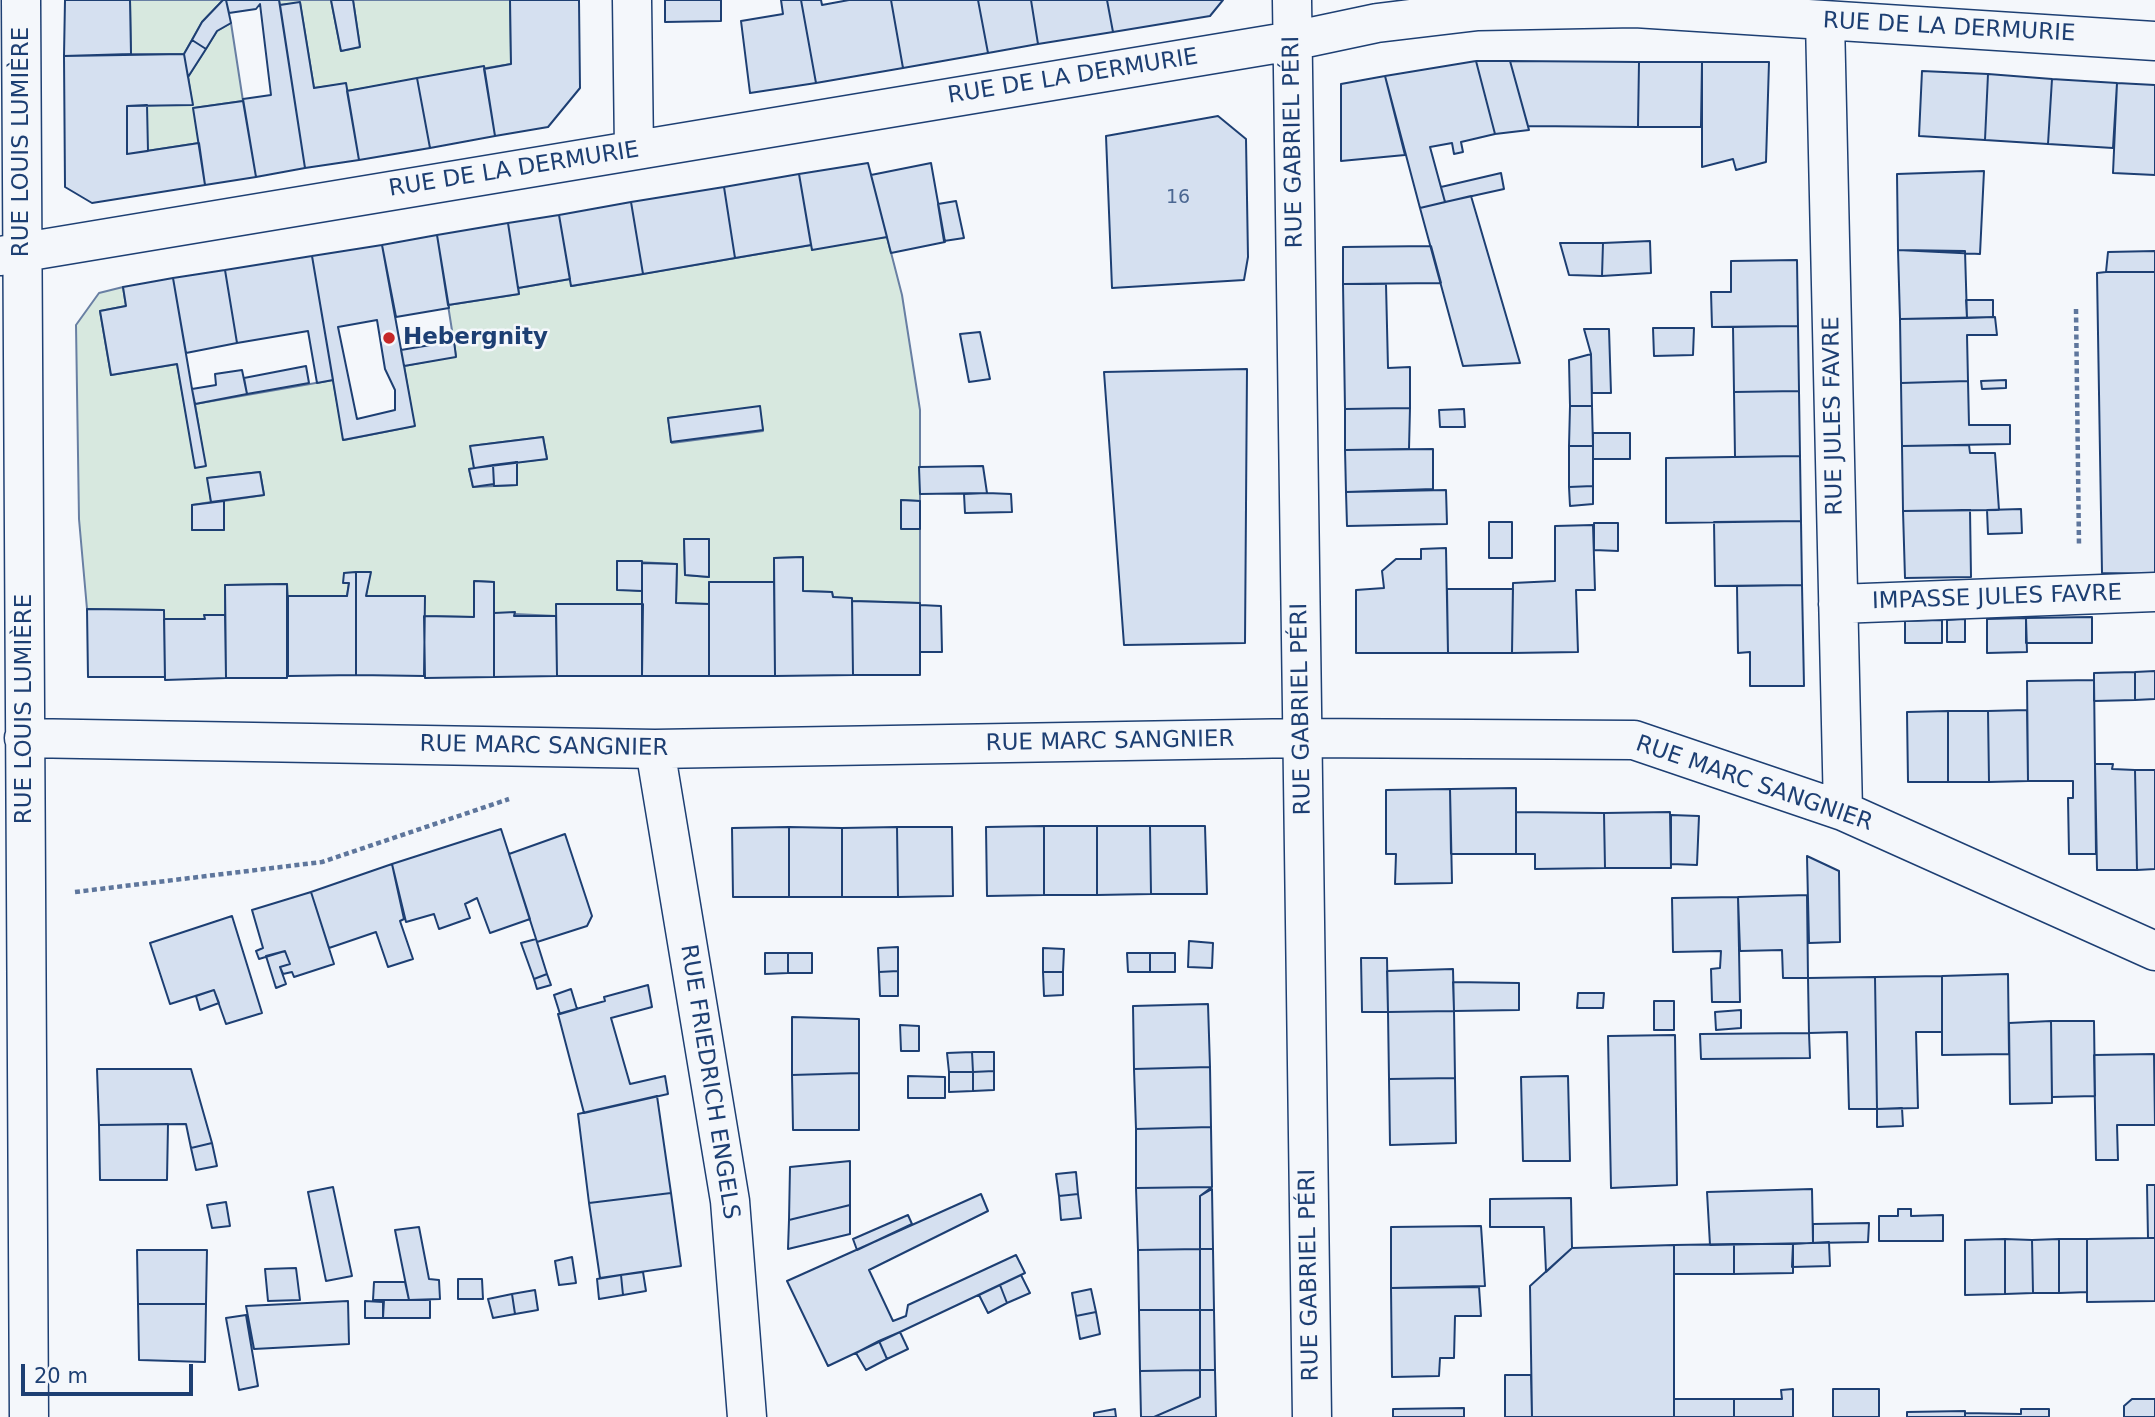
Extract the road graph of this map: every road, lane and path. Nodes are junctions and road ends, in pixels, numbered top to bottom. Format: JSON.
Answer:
{"nodes":[{"id":1,"x":21,"y":0,"type":"edge"},
{"id":2,"x":632,"y":0,"type":"edge"},
{"id":3,"x":1292,"y":0,"type":"edge"},
{"id":4,"x":1825,"y":21,"type":"junction"},
{"id":5,"x":2155,"y":40,"type":"edge"},
{"id":6,"x":1292,"y":41,"type":"junction"},
{"id":7,"x":634,"y":150,"type":"junction"},
{"id":8,"x":11,"y":254,"type":"edge"},
{"id":9,"x":2076,"y":309,"type":"dead end"},
{"id":10,"x":2155,"y":592,"type":"edge"},
{"id":11,"x":2079,"y":594,"type":"junction"},
{"id":12,"x":1838,"y":604,"type":"junction"},
{"id":13,"x":1302,"y":738,"type":"junction"},
{"id":14,"x":655,"y":750,"type":"junction"},
{"id":15,"x":17,"y":753,"type":"edge"},
{"id":16,"x":514,"y":797,"type":"dead end"},
{"id":17,"x":1843,"y":811,"type":"junction"},
{"id":18,"x":26,"y":898,"type":"junction"},
{"id":19,"x":2155,"y":951,"type":"edge"},
{"id":20,"x":13,"y":1059,"type":"edge"},
{"id":21,"x":29,"y":1417,"type":"edge"},
{"id":22,"x":747,"y":1417,"type":"edge"},
{"id":23,"x":1312,"y":1417,"type":"edge"}],
"edges":[{"from":1,"to":8,"type":"street","name":"RUE LOUIS LUMIÈRE"},
{"from":2,"to":7,"type":"street"},
{"from":3,"to":6,"type":"street","name":"RUE GABRIEL PÉRI"},
{"from":4,"to":5,"type":"street","name":"RUE DE LA DERMURIE"},
{"from":4,"to":6,"type":"street","name":"RUE DE LA DERMURIE"},
{"from":4,"to":12,"type":"street","name":"RUE JULES FAVRE"},
{"from":6,"to":7,"type":"street","name":"RUE DE LA DERMURIE"},
{"from":6,"to":13,"type":"street","name":"RUE GABRIEL PÉRI"},
{"from":7,"to":8,"type":"street","name":"RUE DE LA DERMURIE"},
{"from":8,"to":15,"type":"street","name":"RUE LOUIS LUMIÈRE"},
{"from":9,"to":11,"type":"path"},
{"from":10,"to":11,"type":"street","name":"IMPASSE JULES FAVRE"},
{"from":11,"to":12,"type":"street","name":"IMPASSE JULES FAVRE"},
{"from":12,"to":17,"type":"street","name":"RUE JULES FAVRE"},
{"from":13,"to":14,"type":"street","name":"RUE MARC SANGNIER"},
{"from":13,"to":17,"type":"street","name":"RUE MARC SANGNIER"},
{"from":13,"to":23,"type":"street","name":"RUE GABRIEL PÉRI"},
{"from":14,"to":15,"type":"street","name":"RUE MARC SANGNIER"},
{"from":14,"to":22,"type":"street","name":"RUE FRIEDRICH ENGELS"},
{"from":15,"to":18,"type":"street","name":"RUE LOUIS LUMIÈRE"},
{"from":16,"to":18,"type":"path"},
{"from":17,"to":19,"type":"street","name":"RUE MARC SANGNIER"},
{"from":18,"to":20,"type":"street","name":"RUE LOUIS LUMIÈRE"},
{"from":20,"to":21,"type":"street","name":"RUE LOUIS LUMIÈRE"}]}
